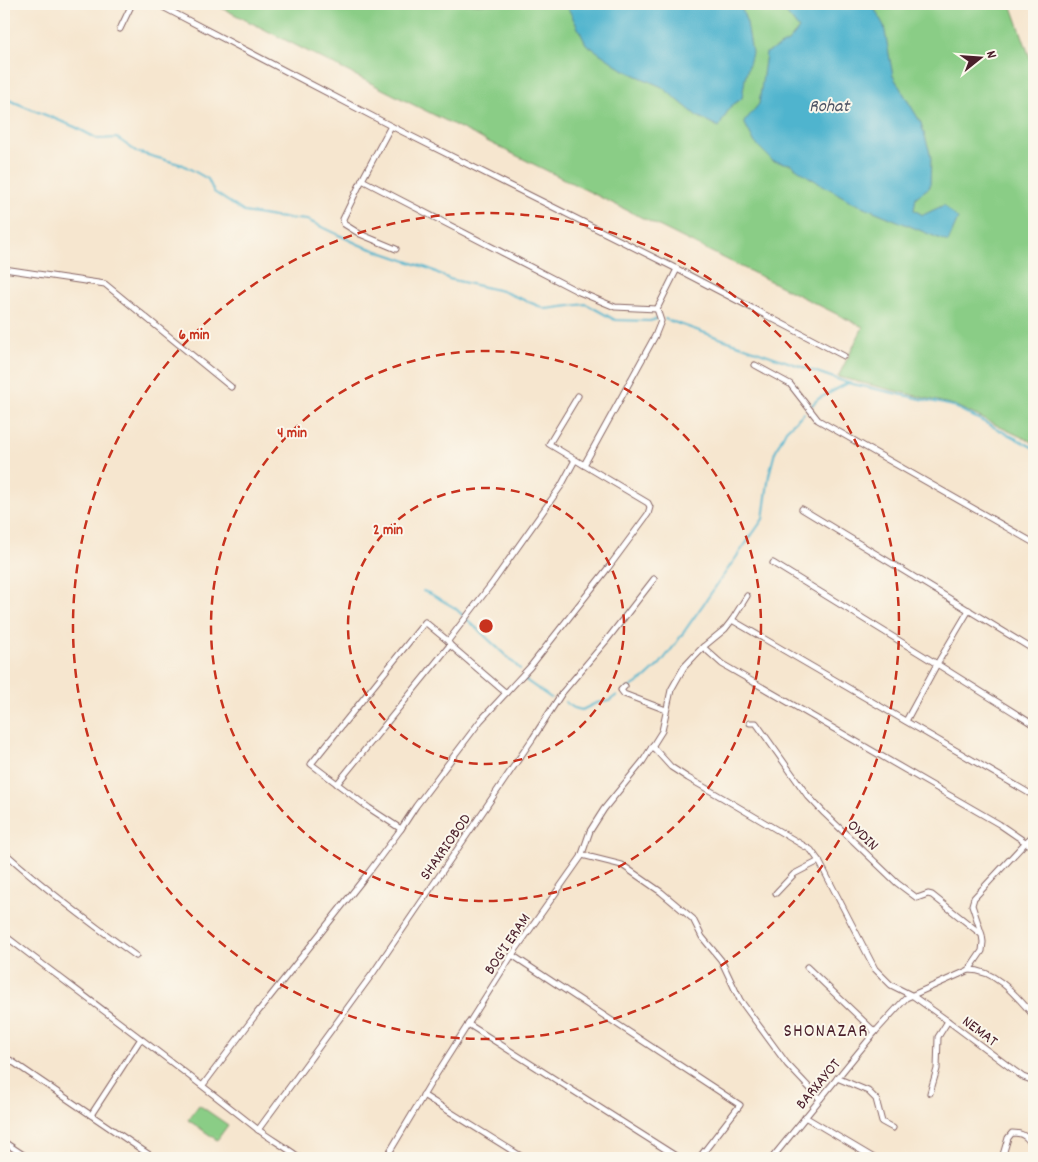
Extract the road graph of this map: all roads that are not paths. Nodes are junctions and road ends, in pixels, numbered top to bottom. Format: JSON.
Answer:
{"nodes":[{"id":1,"x":132,"y":4,"type":"edge"},
{"id":2,"x":157,"y":4,"type":"edge"},
{"id":3,"x":120,"y":30,"type":"dead end"},
{"id":4,"x":391,"y":126,"type":"junction"},
{"id":5,"x":362,"y":180,"type":"junction"},
{"id":6,"x":396,"y":249,"type":"dead end"},
{"id":7,"x":4,"y":269,"type":"edge"},
{"id":8,"x":677,"y":269,"type":"junction"},
{"id":9,"x":657,"y":309,"type":"junction"},
{"id":10,"x":844,"y":356,"type":"dead end"},
{"id":11,"x":755,"y":365,"type":"dead end"},
{"id":12,"x":231,"y":387,"type":"dead end"},
{"id":13,"x":578,"y":396,"type":"dead end"},
{"id":14,"x":575,"y":460,"type":"junction"},
{"id":15,"x":584,"y":465,"type":"junction"},
{"id":16,"x":802,"y":509,"type":"dead end"},
{"id":17,"x":1034,"y":542,"type":"edge"},
{"id":18,"x":773,"y":563,"type":"dead end"},
{"id":19,"x":654,"y":579,"type":"dead end"},
{"id":20,"x":747,"y":596,"type":"dead end"},
{"id":21,"x":969,"y":610,"type":"junction"},
{"id":22,"x":732,"y":620,"type":"junction"},
{"id":23,"x":449,"y":643,"type":"junction"},
{"id":24,"x":703,"y":647,"type":"junction"},
{"id":25,"x":1034,"y":650,"type":"edge"},
{"id":26,"x":937,"y":664,"type":"junction"},
{"id":27,"x":625,"y":686,"type":"dead end"},
{"id":28,"x":506,"y":693,"type":"junction"},
{"id":29,"x":666,"y":710,"type":"junction"},
{"id":30,"x":906,"y":721,"type":"junction"},
{"id":31,"x":750,"y":723,"type":"dead end"},
{"id":32,"x":1034,"y":725,"type":"edge"},
{"id":33,"x":652,"y":746,"type":"junction"},
{"id":34,"x":337,"y":784,"type":"junction"},
{"id":35,"x":1034,"y":796,"type":"edge"},
{"id":36,"x":401,"y":829,"type":"junction"},
{"id":37,"x":1034,"y":836,"type":"edge"},
{"id":38,"x":1026,"y":842,"type":"junction"},
{"id":39,"x":1034,"y":847,"type":"edge"},
{"id":40,"x":4,"y":852,"type":"edge"},
{"id":41,"x":582,"y":855,"type":"junction"},
{"id":42,"x":819,"y":861,"type":"junction"},
{"id":43,"x":776,"y":893,"type":"dead end"},
{"id":44,"x":4,"y":934,"type":"edge"},
{"id":45,"x":982,"y":934,"type":"junction"},
{"id":46,"x":136,"y":956,"type":"dead end"},
{"id":47,"x":512,"y":956,"type":"junction"},
{"id":48,"x":807,"y":967,"type":"dead end"},
{"id":49,"x":969,"y":970,"type":"junction"},
{"id":50,"x":913,"y":996,"type":"junction"},
{"id":51,"x":1034,"y":1016,"type":"edge"},
{"id":52,"x":948,"y":1021,"type":"junction"},
{"id":53,"x":468,"y":1024,"type":"junction"},
{"id":54,"x":875,"y":1032,"type":"junction"},
{"id":55,"x":140,"y":1040,"type":"junction"},
{"id":56,"x":4,"y":1064,"type":"edge"},
{"id":57,"x":837,"y":1078,"type":"junction"},
{"id":58,"x":1034,"y":1081,"type":"edge"},
{"id":59,"x":203,"y":1085,"type":"junction"},
{"id":60,"x":930,"y":1093,"type":"dead end"},
{"id":61,"x":423,"y":1096,"type":"junction"},
{"id":62,"x":820,"y":1099,"type":"junction"},
{"id":63,"x":91,"y":1115,"type":"junction"},
{"id":64,"x":805,"y":1117,"type":"junction"},
{"id":65,"x":893,"y":1128,"type":"dead end"},
{"id":66,"x":258,"y":1130,"type":"junction"},
{"id":67,"x":4,"y":1142,"type":"edge"},
{"id":68,"x":1034,"y":1147,"type":"edge"},
{"id":69,"x":28,"y":1158,"type":"edge"},
{"id":70,"x":154,"y":1158,"type":"edge"},
{"id":71,"x":300,"y":1158,"type":"edge"},
{"id":72,"x":386,"y":1158,"type":"edge"},
{"id":73,"x":524,"y":1158,"type":"edge"},
{"id":74,"x":679,"y":1158,"type":"edge"},
{"id":75,"x":699,"y":1158,"type":"edge"},
{"id":76,"x":772,"y":1158,"type":"edge"},
{"id":77,"x":874,"y":1158,"type":"edge"},
{"id":78,"x":1002,"y":1158,"type":"edge"}],
"edges":[{"from":1,"to":3,"type":"street"},
{"from":2,"to":4,"type":"street"},
{"from":4,"to":5,"type":"street"},
{"from":4,"to":8,"type":"street"},
{"from":5,"to":6,"type":"street"},
{"from":5,"to":9,"type":"street"},
{"from":7,"to":12,"type":"street"},
{"from":8,"to":9,"type":"street"},
{"from":8,"to":10,"type":"street"},
{"from":9,"to":15,"type":"street"},
{"from":11,"to":17,"type":"street"},
{"from":13,"to":14,"type":"street"},
{"from":14,"to":15,"type":"street"},
{"from":14,"to":23,"type":"street"},
{"from":15,"to":28,"type":"street"},
{"from":16,"to":21,"type":"street"},
{"from":18,"to":26,"type":"street"},
{"from":19,"to":66,"type":"street","name":"SHAXRIOBOD"},
{"from":20,"to":22,"type":"street","name":"BOG'I ERAM"},
{"from":21,"to":25,"type":"street"},
{"from":21,"to":26,"type":"street"},
{"from":22,"to":24,"type":"street","name":"BOG'I ERAM"},
{"from":22,"to":30,"type":"street"},
{"from":23,"to":28,"type":"street"},
{"from":23,"to":34,"type":"street"},
{"from":23,"to":34,"type":"street"},
{"from":24,"to":29,"type":"street","name":"BOG'I ERAM"},
{"from":24,"to":38,"type":"street"},
{"from":26,"to":30,"type":"street"},
{"from":26,"to":32,"type":"street"},
{"from":27,"to":29,"type":"street"},
{"from":28,"to":36,"type":"street"},
{"from":29,"to":33,"type":"street","name":"BOG'I ERAM"},
{"from":30,"to":35,"type":"street"},
{"from":31,"to":45,"type":"street","name":"OYDIN"},
{"from":33,"to":41,"type":"street","name":"BOG'I ERAM"},
{"from":33,"to":42,"type":"street","name":"NEMAT"},
{"from":34,"to":36,"type":"street"},
{"from":36,"to":59,"type":"street"},
{"from":37,"to":38,"type":"street"},
{"from":38,"to":39,"type":"street"},
{"from":38,"to":45,"type":"street"},
{"from":40,"to":46,"type":"street"},
{"from":41,"to":47,"type":"street","name":"BOG'I ERAM"},
{"from":41,"to":62,"type":"street"},
{"from":42,"to":43,"type":"street"},
{"from":42,"to":50,"type":"street","name":"NEMAT"},
{"from":44,"to":55,"type":"street"},
{"from":45,"to":49,"type":"street"},
{"from":47,"to":53,"type":"street","name":"BOG'I ERAM"},
{"from":47,"to":75,"type":"street"},
{"from":48,"to":54,"type":"street"},
{"from":49,"to":50,"type":"street","name":"BARXAYOT"},
{"from":49,"to":51,"type":"street"},
{"from":50,"to":52,"type":"street","name":"NEMAT"},
{"from":50,"to":54,"type":"street","name":"BARXAYOT"},
{"from":52,"to":58,"type":"street","name":"NEMAT"},
{"from":52,"to":60,"type":"street"},
{"from":53,"to":61,"type":"street","name":"BOG'I ERAM"},
{"from":53,"to":74,"type":"street"},
{"from":54,"to":57,"type":"street","name":"BARXAYOT"},
{"from":55,"to":59,"type":"street"},
{"from":55,"to":63,"type":"street"},
{"from":56,"to":63,"type":"street"},
{"from":57,"to":62,"type":"street","name":"BARXAYOT"},
{"from":57,"to":65,"type":"street"},
{"from":59,"to":66,"type":"street"},
{"from":61,"to":72,"type":"street","name":"BOG'I ERAM"},
{"from":61,"to":73,"type":"street"},
{"from":62,"to":64,"type":"street","name":"BARXAYOT"},
{"from":63,"to":70,"type":"street"},
{"from":64,"to":76,"type":"street","name":"BARXAYOT"},
{"from":64,"to":77,"type":"street"},
{"from":66,"to":71,"type":"street"},
{"from":67,"to":69,"type":"street"},
{"from":68,"to":78,"type":"street"}]}
